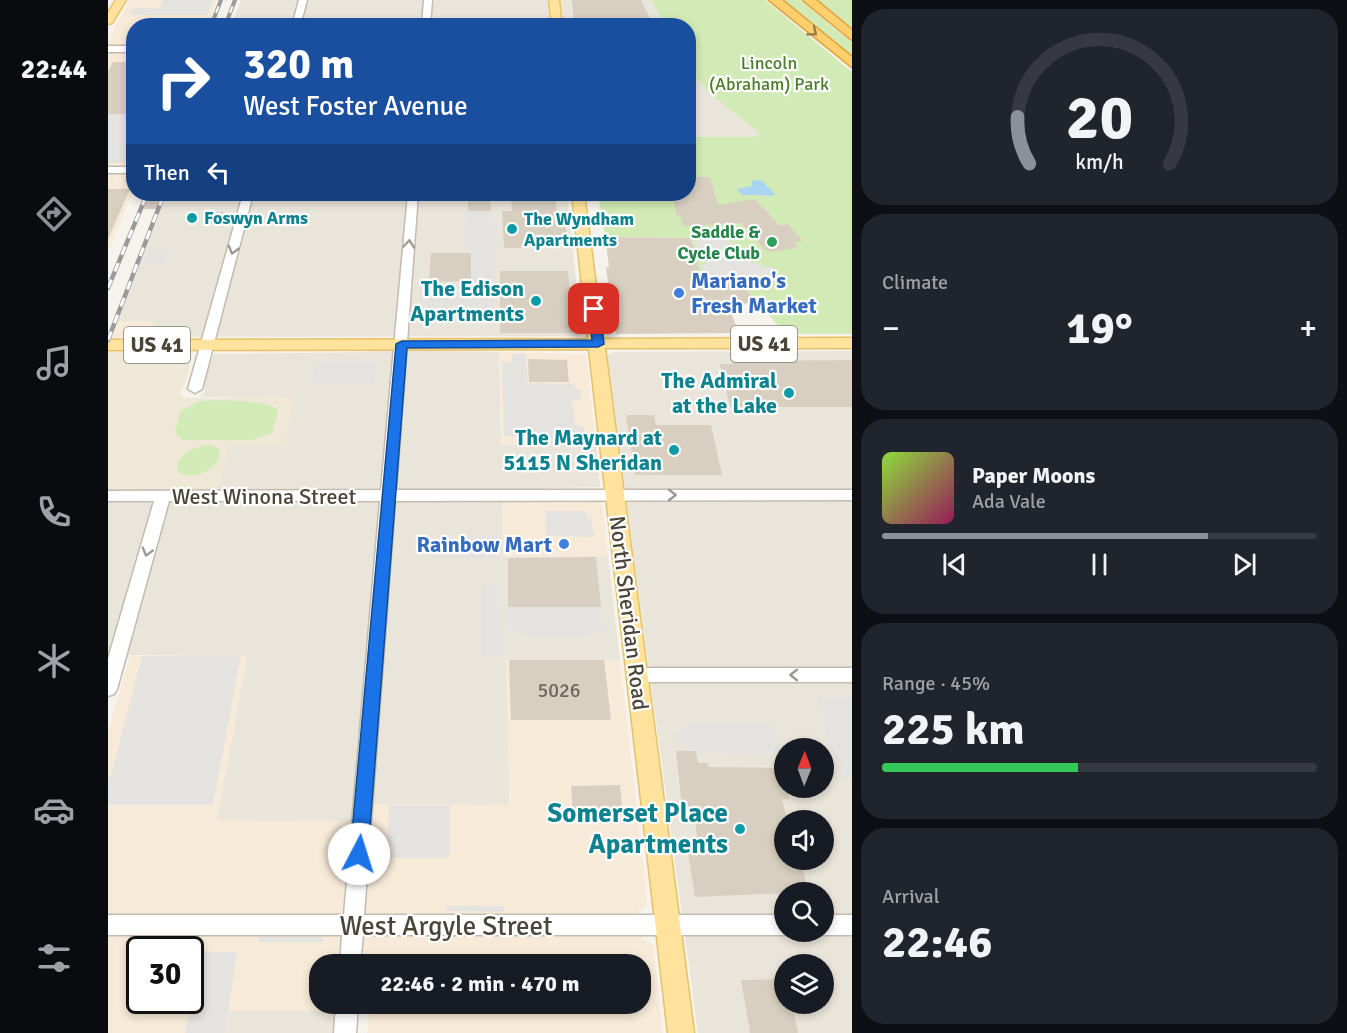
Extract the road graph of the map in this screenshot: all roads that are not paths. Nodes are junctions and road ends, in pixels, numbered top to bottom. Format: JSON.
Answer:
{"nodes":[{"id":1,"x":121,"y":0,"type":"edge"},
{"id":2,"x":303,"y":0,"type":"edge"},
{"id":3,"x":428,"y":0,"type":"edge"},
{"id":4,"x":554,"y":0,"type":"edge"},
{"id":5,"x":775,"y":0,"type":"edge"},
{"id":6,"x":809,"y":0,"type":"edge"},
{"id":7,"x":298,"y":18,"type":"edge"},
{"id":8,"x":427,"y":18,"type":"edge"},
{"id":9,"x":556,"y":18,"type":"edge"},
{"id":10,"x":108,"y":21,"type":"edge"},
{"id":11,"x":852,"y":36,"type":"edge"},
{"id":12,"x":108,"y":49,"type":"edge"},
{"id":13,"x":126,"y":49,"type":"edge"},
{"id":14,"x":852,"y":63,"type":"edge"},
{"id":15,"x":108,"y":170,"type":"edge"},
{"id":16,"x":126,"y":170,"type":"edge"},
{"id":17,"x":246,"y":201,"type":"edge"},
{"id":18,"x":413,"y":201,"type":"edge"},
{"id":19,"x":579,"y":201,"type":"edge"},
{"id":20,"x":402,"y":344,"type":"junction"},
{"id":21,"x":598,"y":344,"type":"junction"},
{"id":22,"x":852,"y":344,"type":"edge"},
{"id":23,"x":108,"y":345,"type":"edge"},
{"id":24,"x":206,"y":345,"type":"junction"},
{"id":25,"x":195,"y":389,"type":"dead end"},
{"id":26,"x":390,"y":495,"type":"junction"},
{"id":27,"x":614,"y":495,"type":"junction"},
{"id":28,"x":852,"y":495,"type":"edge"},
{"id":29,"x":108,"y":496,"type":"edge"},
{"id":30,"x":163,"y":496,"type":"junction"},
{"id":31,"x":636,"y":675,"type":"junction"},
{"id":32,"x":852,"y":675,"type":"edge"},
{"id":33,"x":108,"y":689,"type":"edge"},
{"id":34,"x":108,"y":925,"type":"edge"},
{"id":35,"x":774,"y":925,"type":"edge"},
{"id":36,"x":834,"y":925,"type":"edge"},
{"id":37,"x":852,"y":925,"type":"edge"},
{"id":38,"x":668,"y":926,"type":"junction"},
{"id":39,"x":353,"y":927,"type":"junction"},
{"id":40,"x":351,"y":954,"type":"edge"},
{"id":41,"x":346,"y":1014,"type":"edge"},
{"id":42,"x":345,"y":1033,"type":"edge"},
{"id":43,"x":681,"y":1033,"type":"edge"}],
"edges":[{"from":1,"to":10,"type":"main road"},
{"from":2,"to":7,"type":"street"},
{"from":3,"to":8,"type":"street"},
{"from":4,"to":9,"type":"main road"},
{"from":5,"to":14,"type":"highway","one_way":true},
{"from":6,"to":11,"type":"highway"},
{"from":12,"to":13,"type":"street"},
{"from":15,"to":16,"type":"street"},
{"from":17,"to":24,"type":"street","one_way":true},
{"from":20,"to":18,"type":"street","one_way":true},
{"from":19,"to":21,"type":"main road","name":"North Sheridan Road"},
{"from":20,"to":21,"type":"main road","number":"US 41"},
{"from":20,"to":24,"type":"main road","number":"US 41"},
{"from":20,"to":26,"type":"street"},
{"from":21,"to":22,"type":"main road","number":"US 41"},
{"from":21,"to":27,"type":"main road","name":"North Sheridan Road"},
{"from":23,"to":24,"type":"main road","number":"US 41"},
{"from":24,"to":25,"type":"street"},
{"from":26,"to":27,"type":"street","name":"West Winona Street"},
{"from":26,"to":30,"type":"street","name":"West Winona Street"},
{"from":26,"to":39,"type":"street"},
{"from":27,"to":28,"type":"street","name":"West Winona Street","one_way":true},
{"from":27,"to":31,"type":"main road","name":"North Sheridan Road"},
{"from":29,"to":30,"type":"street","name":"West Winona Street"},
{"from":30,"to":33,"type":"street","one_way":true},
{"from":32,"to":31,"type":"street","one_way":true},
{"from":31,"to":38,"type":"main road","name":"North Sheridan Road"},
{"from":34,"to":39,"type":"street","name":"West Argyle Street"},
{"from":35,"to":38,"type":"street","name":"West Argyle Street"},
{"from":36,"to":37,"type":"street"},
{"from":38,"to":39,"type":"street","name":"West Argyle Street"},
{"from":38,"to":43,"type":"main road","name":"North Sheridan Road"},
{"from":39,"to":40,"type":"street"},
{"from":41,"to":42,"type":"street"}]}
